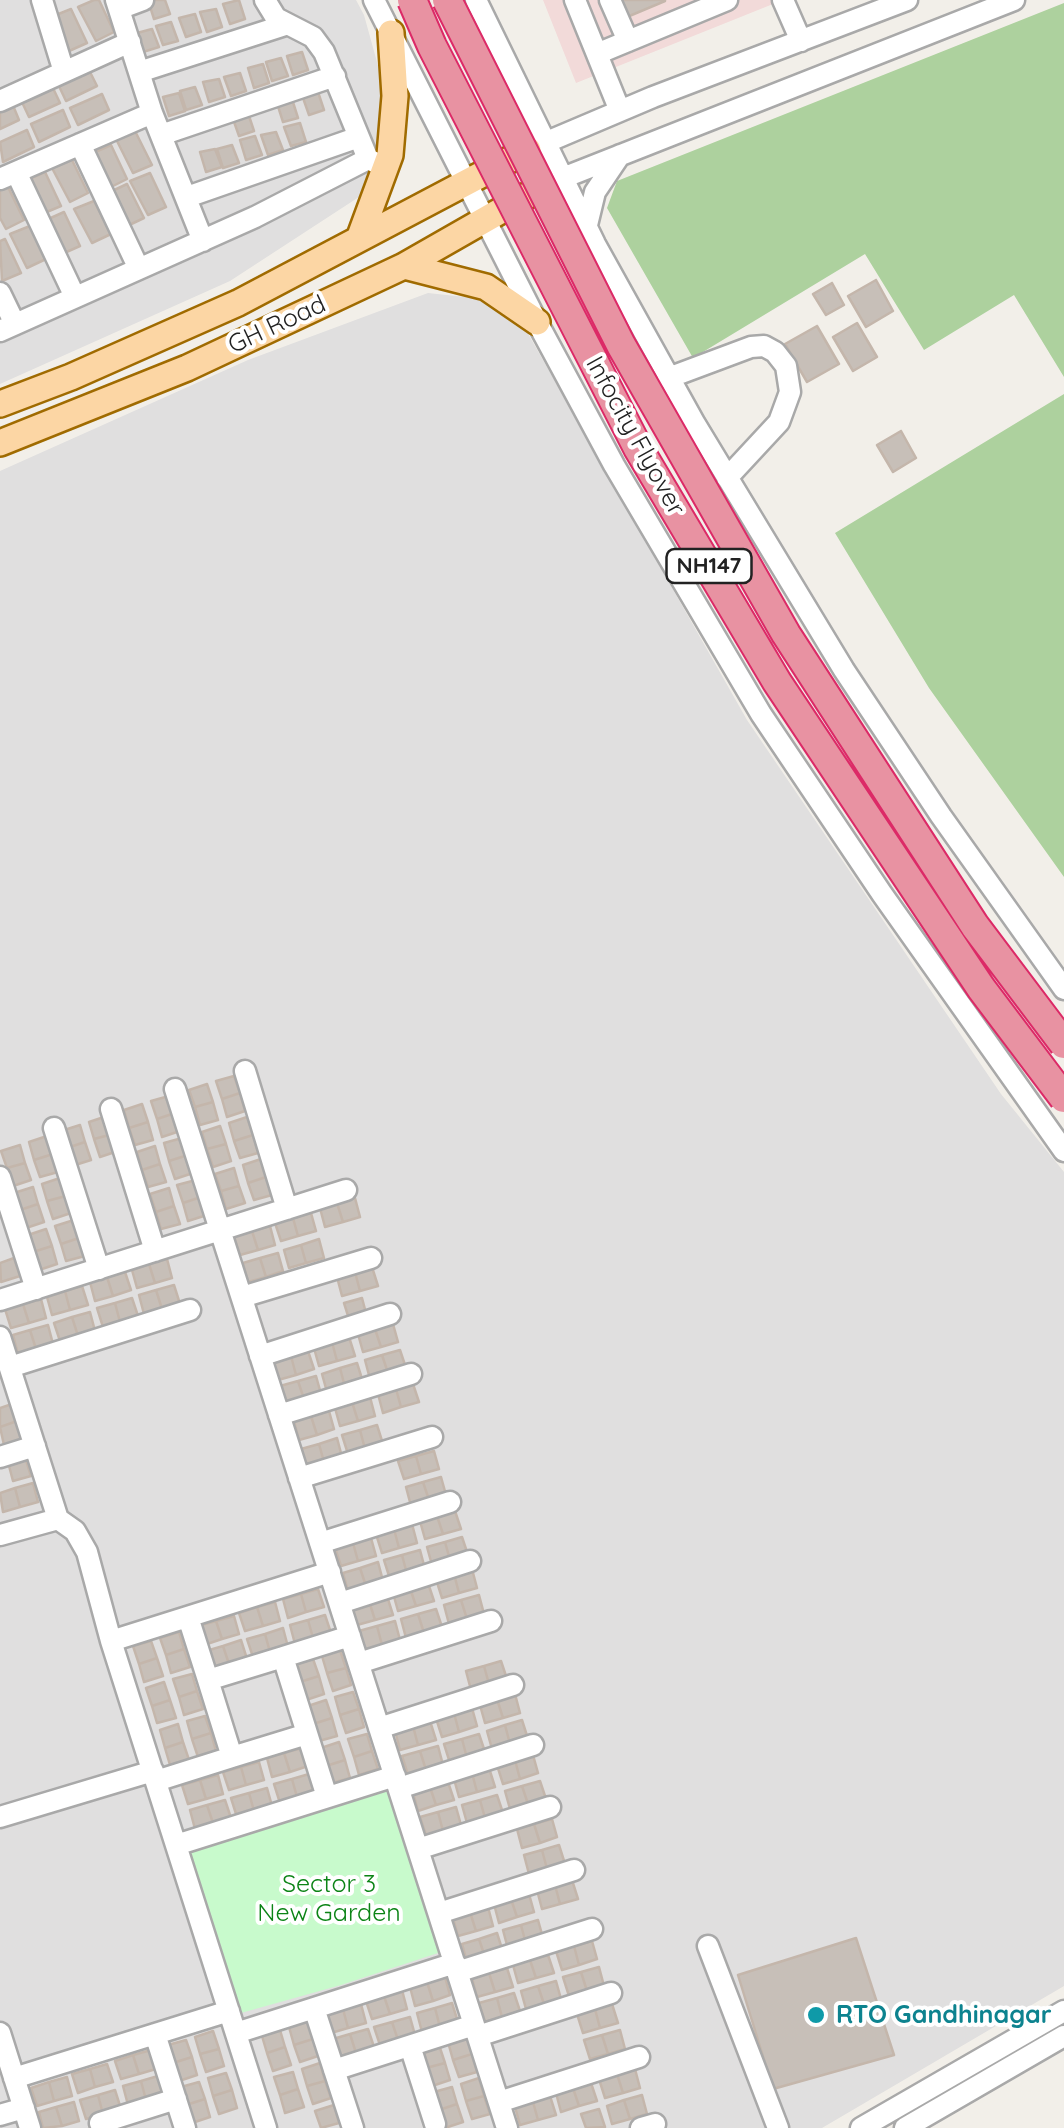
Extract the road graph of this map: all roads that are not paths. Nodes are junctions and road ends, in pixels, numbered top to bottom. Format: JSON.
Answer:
{"nodes":[{"id":1,"x":42,"y":0,"type":"edge"},
{"id":2,"x":144,"y":0,"type":"edge"},
{"id":3,"x":265,"y":0,"type":"edge"},
{"id":4,"x":374,"y":0,"type":"edge"},
{"id":5,"x":412,"y":0,"type":"edge"},
{"id":6,"x":447,"y":0,"type":"edge"},
{"id":7,"x":476,"y":0,"type":"edge"},
{"id":8,"x":576,"y":0,"type":"edge"},
{"id":9,"x":610,"y":0,"type":"edge"},
{"id":10,"x":726,"y":0,"type":"edge"},
{"id":11,"x":783,"y":0,"type":"edge"},
{"id":12,"x":908,"y":0,"type":"edge"},
{"id":13,"x":1014,"y":0,"type":"edge"},
{"id":14,"x":118,"y":4,"type":"edge"},
{"id":15,"x":285,"y":25,"type":"junction"},
{"id":16,"x":391,"y":34,"type":"junction"},
{"id":17,"x":628,"y":41,"type":"junction"},
{"id":18,"x":801,"y":41,"type":"junction"},
{"id":19,"x":130,"y":42,"type":"junction"},
{"id":20,"x":599,"y":53,"type":"junction"},
{"id":21,"x":64,"y":72,"type":"junction"},
{"id":22,"x":139,"y":72,"type":"junction"},
{"id":23,"x":334,"y":76,"type":"junction"},
{"id":24,"x":0,"y":102,"type":"edge"},
{"id":25,"x":620,"y":111,"type":"junction"},
{"id":26,"x":152,"y":113,"type":"junction"},
{"id":27,"x":161,"y":135,"type":"junction"},
{"id":28,"x":359,"y":137,"type":"junction"},
{"id":29,"x":80,"y":144,"type":"junction"},
{"id":30,"x":537,"y":146,"type":"junction"},
{"id":31,"x":622,"y":154,"type":"junction"},
{"id":32,"x":378,"y":163,"type":"junction"},
{"id":33,"x":8,"y":175,"type":"edge"},
{"id":34,"x":554,"y":182,"type":"junction"},
{"id":35,"x":468,"y":183,"type":"junction"},
{"id":36,"x":187,"y":197,"type":"junction"},
{"id":37,"x":485,"y":220,"type":"junction"},
{"id":38,"x":586,"y":225,"type":"junction"},
{"id":39,"x":359,"y":239,"type":"junction"},
{"id":40,"x":204,"y":241,"type":"junction"},
{"id":41,"x":404,"y":266,"type":"junction"},
{"id":42,"x":139,"y":269,"type":"junction"},
{"id":43,"x":0,"y":293,"type":"edge"},
{"id":44,"x":75,"y":298,"type":"junction"},
{"id":45,"x":537,"y":322,"type":"junction"},
{"id":46,"x":8,"y":328,"type":"edge"},
{"id":47,"x":668,"y":378,"type":"junction"},
{"id":48,"x":0,"y":404,"type":"edge"},
{"id":49,"x":0,"y":443,"type":"edge"},
{"id":50,"x":727,"y":478,"type":"junction"},
{"id":51,"x":1064,"y":990,"type":"edge"},
{"id":52,"x":1064,"y":1044,"type":"edge"},
{"id":53,"x":246,"y":1071,"type":"dead end"},
{"id":54,"x":175,"y":1090,"type":"dead end"},
{"id":55,"x":1064,"y":1098,"type":"edge"},
{"id":56,"x":111,"y":1109,"type":"dead end"},
{"id":57,"x":54,"y":1128,"type":"dead end"},
{"id":58,"x":1064,"y":1151,"type":"edge"},
{"id":59,"x":0,"y":1177,"type":"edge"},
{"id":60,"x":346,"y":1190,"type":"dead end"},
{"id":61,"x":287,"y":1209,"type":"junction"},
{"id":62,"x":220,"y":1230,"type":"junction"},
{"id":63,"x":155,"y":1251,"type":"junction"},
{"id":64,"x":372,"y":1258,"type":"dead end"},
{"id":65,"x":99,"y":1269,"type":"junction"},
{"id":66,"x":36,"y":1289,"type":"junction"},
{"id":67,"x":242,"y":1297,"type":"junction"},
{"id":68,"x":0,"y":1300,"type":"edge"},
{"id":69,"x":190,"y":1310,"type":"dead end"},
{"id":70,"x":390,"y":1314,"type":"dead end"},
{"id":71,"x":0,"y":1337,"type":"edge"},
{"id":72,"x":260,"y":1356,"type":"junction"},
{"id":73,"x":10,"y":1368,"type":"junction"},
{"id":74,"x":411,"y":1374,"type":"dead end"},
{"id":75,"x":279,"y":1415,"type":"junction"},
{"id":76,"x":432,"y":1438,"type":"dead end"},
{"id":77,"x":34,"y":1446,"type":"junction"},
{"id":78,"x":0,"y":1456,"type":"edge"},
{"id":79,"x":300,"y":1478,"type":"junction"},
{"id":80,"x":450,"y":1502,"type":"dead end"},
{"id":81,"x":58,"y":1520,"type":"junction"},
{"id":82,"x":0,"y":1535,"type":"edge"},
{"id":83,"x":320,"y":1543,"type":"junction"},
{"id":84,"x":470,"y":1562,"type":"dead end"},
{"id":85,"x":330,"y":1572,"type":"junction"},
{"id":86,"x":340,"y":1603,"type":"junction"},
{"id":87,"x":188,"y":1617,"type":"junction"},
{"id":88,"x":492,"y":1621,"type":"dead end"},
{"id":89,"x":350,"y":1636,"type":"junction"},
{"id":90,"x":112,"y":1641,"type":"junction"},
{"id":91,"x":283,"y":1657,"type":"junction"},
{"id":92,"x":359,"y":1663,"type":"junction"},
{"id":93,"x":208,"y":1680,"type":"junction"},
{"id":94,"x":513,"y":1686,"type":"dead end"},
{"id":95,"x":380,"y":1728,"type":"junction"},
{"id":96,"x":308,"y":1734,"type":"junction"},
{"id":97,"x":534,"y":1745,"type":"dead end"},
{"id":98,"x":232,"y":1757,"type":"junction"},
{"id":99,"x":154,"y":1776,"type":"junction"},
{"id":100,"x":397,"y":1782,"type":"junction"},
{"id":101,"x":328,"y":1797,"type":"junction"},
{"id":102,"x":550,"y":1807,"type":"dead end"},
{"id":103,"x":0,"y":1817,"type":"edge"},
{"id":104,"x":176,"y":1845,"type":"junction"},
{"id":105,"x":418,"y":1849,"type":"junction"},
{"id":106,"x":574,"y":1870,"type":"dead end"},
{"id":107,"x":439,"y":1913,"type":"junction"},
{"id":108,"x":592,"y":1929,"type":"dead end"},
{"id":109,"x":708,"y":1946,"type":"dead end"},
{"id":110,"x":456,"y":1968,"type":"junction"},
{"id":111,"x":612,"y":1993,"type":"dead end"},
{"id":112,"x":314,"y":2008,"type":"junction"},
{"id":113,"x":228,"y":2011,"type":"junction"},
{"id":114,"x":1064,"y":2012,"type":"edge"},
{"id":115,"x":476,"y":2030,"type":"junction"},
{"id":116,"x":236,"y":2032,"type":"junction"},
{"id":117,"x":155,"y":2034,"type":"junction"},
{"id":118,"x":1064,"y":2036,"type":"edge"},
{"id":119,"x":1,"y":2040,"type":"edge"},
{"id":120,"x":410,"y":2046,"type":"junction"},
{"id":121,"x":639,"y":2057,"type":"dead end"},
{"id":122,"x":334,"y":2070,"type":"junction"},
{"id":123,"x":14,"y":2078,"type":"junction"},
{"id":124,"x":176,"y":2099,"type":"junction"},
{"id":125,"x":499,"y":2102,"type":"junction"},
{"id":126,"x":0,"y":2115,"type":"edge"},
{"id":127,"x":27,"y":2118,"type":"edge"},
{"id":128,"x":95,"y":2126,"type":"edge"},
{"id":129,"x":431,"y":2127,"type":"edge"},
{"id":130,"x":185,"y":2128,"type":"edge"},
{"id":131,"x":266,"y":2128,"type":"edge"},
{"id":132,"x":353,"y":2128,"type":"edge"},
{"id":133,"x":508,"y":2128,"type":"edge"},
{"id":134,"x":778,"y":2128,"type":"edge"},
{"id":135,"x":860,"y":2128,"type":"edge"},
{"id":136,"x":904,"y":2128,"type":"edge"}],
"edges":[{"from":1,"to":21,"type":"street"},
{"from":2,"to":14,"type":"street"},
{"from":3,"to":15,"type":"street"},
{"from":4,"to":16,"type":"street"},
{"from":5,"to":55,"type":"highway","name":"Infocity Flyover","number":"NH147","bridge":true},
{"from":6,"to":52,"type":"highway","name":"Infocity Flyover","number":"NH147","bridge":true},
{"from":7,"to":30,"type":"street"},
{"from":8,"to":20,"type":"street"},
{"from":9,"to":17,"type":"street"},
{"from":10,"to":17,"type":"street"},
{"from":11,"to":18,"type":"street"},
{"from":12,"to":18,"type":"street"},
{"from":13,"to":31,"type":"street"},
{"from":14,"to":19,"type":"street"},
{"from":15,"to":22,"type":"street"},
{"from":15,"to":23,"type":"street"},
{"from":16,"to":32,"type":"main road"},
{"from":16,"to":35,"type":"street"},
{"from":17,"to":20,"type":"street"},
{"from":18,"to":25,"type":"street"},
{"from":19,"to":21,"type":"street"},
{"from":19,"to":22,"type":"street"},
{"from":20,"to":25,"type":"street"},
{"from":21,"to":24,"type":"street"},
{"from":22,"to":26,"type":"street"},
{"from":23,"to":27,"type":"street"},
{"from":23,"to":28,"type":"street"},
{"from":25,"to":30,"type":"street"},
{"from":26,"to":27,"type":"street"},
{"from":26,"to":29,"type":"street"},
{"from":27,"to":36,"type":"street"},
{"from":28,"to":32,"type":"street"},
{"from":28,"to":36,"type":"street"},
{"from":29,"to":33,"type":"street"},
{"from":29,"to":42,"type":"street"},
{"from":30,"to":34,"type":"street"},
{"from":30,"to":35,"type":"main road","name":"GH Road"},
{"from":31,"to":34,"type":"street"},
{"from":31,"to":38,"type":"street"},
{"from":32,"to":39,"type":"main road"},
{"from":32,"to":40,"type":"street"},
{"from":33,"to":44,"type":"street"},
{"from":34,"to":37,"type":"main road","name":"GH Road"},
{"from":34,"to":38,"type":"street"},
{"from":35,"to":37,"type":"street"},
{"from":35,"to":39,"type":"main road","name":"GH Road"},
{"from":36,"to":40,"type":"street"},
{"from":37,"to":41,"type":"main road","name":"GH Road"},
{"from":37,"to":45,"type":"street"},
{"from":38,"to":47,"type":"street"},
{"from":39,"to":48,"type":"main road","name":"GH Road"},
{"from":40,"to":42,"type":"street"},
{"from":41,"to":45,"type":"main road"},
{"from":41,"to":49,"type":"main road","name":"GH Road"},
{"from":42,"to":44,"type":"street"},
{"from":43,"to":46,"type":"street"},
{"from":44,"to":46,"type":"street"},
{"from":45,"to":58,"type":"street"},
{"from":47,"to":50,"type":"street"},
{"from":47,"to":50,"type":"street"},
{"from":50,"to":51,"type":"street"},
{"from":53,"to":61,"type":"street"},
{"from":54,"to":62,"type":"street"},
{"from":56,"to":63,"type":"street"},
{"from":57,"to":65,"type":"street"},
{"from":59,"to":66,"type":"street"},
{"from":60,"to":61,"type":"street"},
{"from":61,"to":62,"type":"street"},
{"from":62,"to":63,"type":"street"},
{"from":62,"to":67,"type":"street"},
{"from":63,"to":65,"type":"street"},
{"from":64,"to":67,"type":"street"},
{"from":65,"to":66,"type":"street"},
{"from":66,"to":68,"type":"street"},
{"from":67,"to":72,"type":"street"},
{"from":69,"to":73,"type":"street"},
{"from":70,"to":72,"type":"street"},
{"from":71,"to":73,"type":"street"},
{"from":72,"to":75,"type":"street"},
{"from":73,"to":77,"type":"street"},
{"from":74,"to":75,"type":"street"},
{"from":75,"to":79,"type":"street"},
{"from":76,"to":79,"type":"street"},
{"from":77,"to":78,"type":"street"},
{"from":77,"to":81,"type":"street"},
{"from":79,"to":83,"type":"street"},
{"from":80,"to":83,"type":"street"},
{"from":81,"to":82,"type":"street"},
{"from":81,"to":90,"type":"street"},
{"from":83,"to":85,"type":"street"},
{"from":84,"to":86,"type":"street"},
{"from":85,"to":86,"type":"street"},
{"from":85,"to":87,"type":"street"},
{"from":86,"to":89,"type":"street"},
{"from":87,"to":90,"type":"street"},
{"from":87,"to":93,"type":"street"},
{"from":88,"to":92,"type":"street"},
{"from":89,"to":91,"type":"street"},
{"from":89,"to":92,"type":"street"},
{"from":90,"to":99,"type":"street"},
{"from":91,"to":93,"type":"street"},
{"from":91,"to":96,"type":"street"},
{"from":92,"to":95,"type":"street"},
{"from":93,"to":98,"type":"street"},
{"from":94,"to":95,"type":"street"},
{"from":95,"to":100,"type":"street"},
{"from":96,"to":98,"type":"street"},
{"from":96,"to":101,"type":"street"},
{"from":97,"to":100,"type":"street"},
{"from":98,"to":99,"type":"street"},
{"from":99,"to":103,"type":"street"},
{"from":99,"to":104,"type":"street"},
{"from":100,"to":101,"type":"street"},
{"from":100,"to":105,"type":"street"},
{"from":101,"to":104,"type":"street"},
{"from":102,"to":105,"type":"street"},
{"from":104,"to":113,"type":"street"},
{"from":105,"to":107,"type":"street"},
{"from":106,"to":107,"type":"street"},
{"from":107,"to":110,"type":"street"},
{"from":108,"to":110,"type":"street"},
{"from":109,"to":134,"type":"street"},
{"from":110,"to":112,"type":"street"},
{"from":110,"to":115,"type":"street"},
{"from":111,"to":115,"type":"street"},
{"from":112,"to":116,"type":"street"},
{"from":112,"to":122,"type":"street"},
{"from":113,"to":116,"type":"street"},
{"from":113,"to":117,"type":"street"},
{"from":114,"to":135,"type":"street"},
{"from":115,"to":120,"type":"street"},
{"from":115,"to":125,"type":"street"},
{"from":116,"to":131,"type":"street"},
{"from":117,"to":123,"type":"street"},
{"from":117,"to":124,"type":"street"},
{"from":118,"to":136,"type":"street"},
{"from":119,"to":123,"type":"street"},
{"from":120,"to":122,"type":"street"},
{"from":120,"to":129,"type":"street"},
{"from":121,"to":125,"type":"street"},
{"from":122,"to":132,"type":"street"},
{"from":123,"to":127,"type":"street"},
{"from":124,"to":128,"type":"street"},
{"from":124,"to":130,"type":"street"},
{"from":125,"to":133,"type":"street"},
{"from":126,"to":127,"type":"street"}]}
